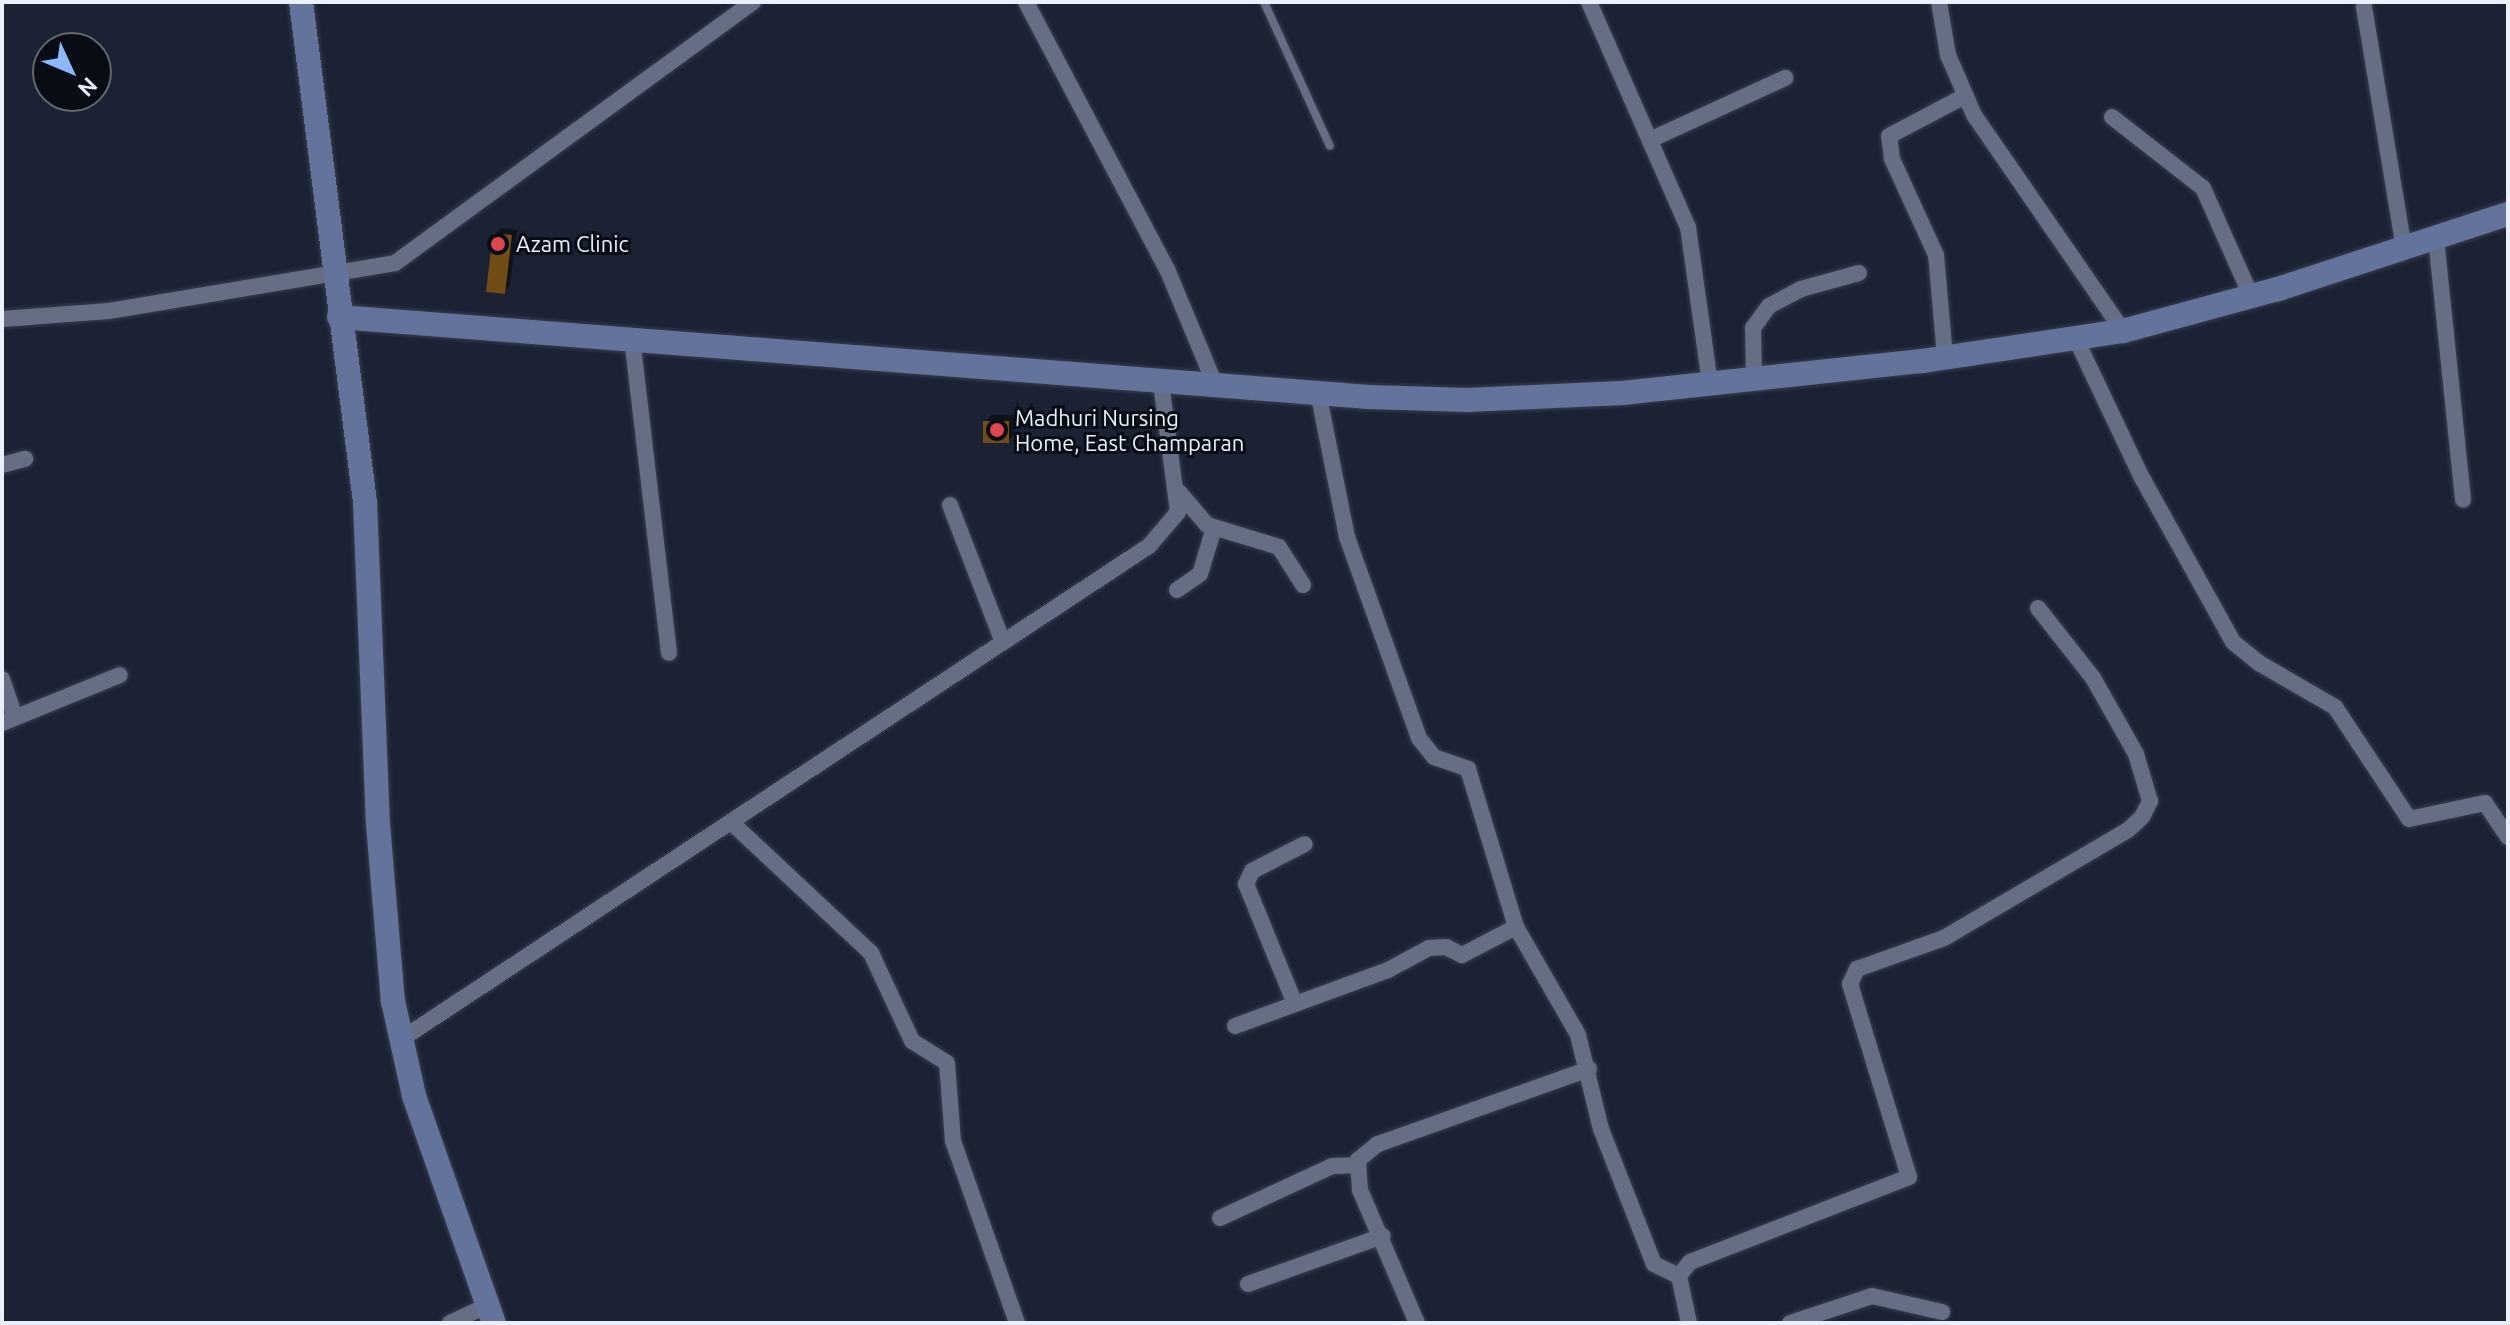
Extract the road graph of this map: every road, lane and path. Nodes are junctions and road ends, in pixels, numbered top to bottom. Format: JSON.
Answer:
{"nodes":[{"id":1,"x":301,"y":2,"type":"edge"},
{"id":2,"x":753,"y":2,"type":"edge"},
{"id":3,"x":1026,"y":2,"type":"edge"},
{"id":4,"x":1264,"y":2,"type":"edge"},
{"id":5,"x":1589,"y":2,"type":"edge"},
{"id":6,"x":1939,"y":2,"type":"edge"},
{"id":7,"x":2364,"y":7,"type":"dead end"},
{"id":8,"x":1785,"y":78,"type":"dead end"},
{"id":9,"x":1965,"y":96,"type":"junction"},
{"id":10,"x":2112,"y":117,"type":"dead end"},
{"id":11,"x":1650,"y":140,"type":"junction"},
{"id":12,"x":1330,"y":146,"type":"dead end"},
{"id":13,"x":2508,"y":214,"type":"edge"},
{"id":14,"x":2436,"y":238,"type":"junction"},
{"id":15,"x":2404,"y":249,"type":"junction"},
{"id":16,"x":1859,"y":273,"type":"dead end"},
{"id":17,"x":333,"y":276,"type":"junction"},
{"id":18,"x":2251,"y":296,"type":"junction"},
{"id":19,"x":339,"y":317,"type":"junction"},
{"id":20,"x":2,"y":319,"type":"edge"},
{"id":21,"x":2123,"y":331,"type":"junction"},
{"id":22,"x":2075,"y":337,"type":"junction"},
{"id":23,"x":632,"y":338,"type":"junction"},
{"id":24,"x":1945,"y":357,"type":"junction"},
{"id":25,"x":1754,"y":379,"type":"junction"},
{"id":26,"x":1161,"y":382,"type":"junction"},
{"id":27,"x":1214,"y":382,"type":"junction"},
{"id":28,"x":1710,"y":384,"type":"junction"},
{"id":29,"x":1318,"y":392,"type":"junction"},
{"id":30,"x":25,"y":459,"type":"dead end"},
{"id":31,"x":2,"y":465,"type":"edge"},
{"id":32,"x":1179,"y":492,"type":"junction"},
{"id":33,"x":2463,"y":500,"type":"dead end"},
{"id":34,"x":950,"y":505,"type":"dead end"},
{"id":35,"x":1214,"y":528,"type":"junction"},
{"id":36,"x":1303,"y":585,"type":"dead end"},
{"id":37,"x":1177,"y":590,"type":"dead end"},
{"id":38,"x":2038,"y":608,"type":"dead end"},
{"id":39,"x":1003,"y":642,"type":"junction"},
{"id":40,"x":669,"y":653,"type":"dead end"},
{"id":41,"x":120,"y":675,"type":"dead end"},
{"id":42,"x":2,"y":679,"type":"edge"},
{"id":43,"x":8,"y":719,"type":"edge"},
{"id":44,"x":731,"y":822,"type":"junction"},
{"id":45,"x":2508,"y":837,"type":"edge"},
{"id":46,"x":1305,"y":844,"type":"dead end"},
{"id":47,"x":1516,"y":927,"type":"junction"},
{"id":48,"x":1295,"y":1004,"type":"junction"},
{"id":49,"x":1235,"y":1026,"type":"dead end"},
{"id":50,"x":400,"y":1040,"type":"junction"},
{"id":51,"x":1589,"y":1069,"type":"junction"},
{"id":52,"x":1355,"y":1165,"type":"junction"},
{"id":53,"x":1220,"y":1218,"type":"dead end"},
{"id":54,"x":1383,"y":1236,"type":"junction"},
{"id":55,"x":1679,"y":1276,"type":"junction"},
{"id":56,"x":1248,"y":1284,"type":"dead end"},
{"id":57,"x":1942,"y":1312,"type":"dead end"},
{"id":58,"x":491,"y":1314,"type":"edge"},
{"id":59,"x":450,"y":1323,"type":"edge"},
{"id":60,"x":1017,"y":1323,"type":"edge"},
{"id":61,"x":1417,"y":1323,"type":"edge"},
{"id":62,"x":1689,"y":1323,"type":"edge"},
{"id":63,"x":1790,"y":1323,"type":"edge"}],
"edges":[{"from":1,"to":17,"type":"street"},
{"from":2,"to":17,"type":"street"},
{"from":3,"to":27,"type":"street"},
{"from":4,"to":12,"type":"lane"},
{"from":5,"to":11,"type":"street"},
{"from":6,"to":9,"type":"street"},
{"from":7,"to":15,"type":"street"},
{"from":8,"to":11,"type":"street"},
{"from":9,"to":21,"type":"street"},
{"from":9,"to":24,"type":"street"},
{"from":10,"to":18,"type":"street"},
{"from":11,"to":28,"type":"street"},
{"from":13,"to":14,"type":"street"},
{"from":14,"to":15,"type":"street"},
{"from":14,"to":33,"type":"street"},
{"from":15,"to":18,"type":"street"},
{"from":16,"to":25,"type":"street"},
{"from":17,"to":19,"type":"street"},
{"from":17,"to":20,"type":"street"},
{"from":18,"to":21,"type":"street"},
{"from":19,"to":23,"type":"street"},
{"from":19,"to":50,"type":"street"},
{"from":21,"to":22,"type":"street"},
{"from":22,"to":24,"type":"street"},
{"from":22,"to":45,"type":"street"},
{"from":23,"to":26,"type":"street"},
{"from":23,"to":40,"type":"street"},
{"from":24,"to":25,"type":"street"},
{"from":25,"to":28,"type":"street"},
{"from":26,"to":27,"type":"street"},
{"from":26,"to":32,"type":"street"},
{"from":27,"to":29,"type":"street"},
{"from":28,"to":29,"type":"street"},
{"from":29,"to":47,"type":"street"},
{"from":30,"to":31,"type":"street"},
{"from":32,"to":35,"type":"street"},
{"from":32,"to":39,"type":"street"},
{"from":34,"to":39,"type":"street"},
{"from":35,"to":36,"type":"street"},
{"from":35,"to":37,"type":"street"},
{"from":38,"to":55,"type":"street"},
{"from":39,"to":44,"type":"street"},
{"from":41,"to":43,"type":"street"},
{"from":42,"to":43,"type":"street"},
{"from":44,"to":50,"type":"street"},
{"from":44,"to":60,"type":"street"},
{"from":46,"to":48,"type":"street"},
{"from":47,"to":48,"type":"street"},
{"from":47,"to":51,"type":"street"},
{"from":48,"to":49,"type":"street"},
{"from":50,"to":58,"type":"street"},
{"from":51,"to":52,"type":"street"},
{"from":51,"to":55,"type":"street"},
{"from":52,"to":53,"type":"street"},
{"from":52,"to":54,"type":"street"},
{"from":54,"to":56,"type":"street"},
{"from":54,"to":61,"type":"street"},
{"from":55,"to":62,"type":"street"},
{"from":57,"to":63,"type":"street"},
{"from":58,"to":59,"type":"street"}]}
